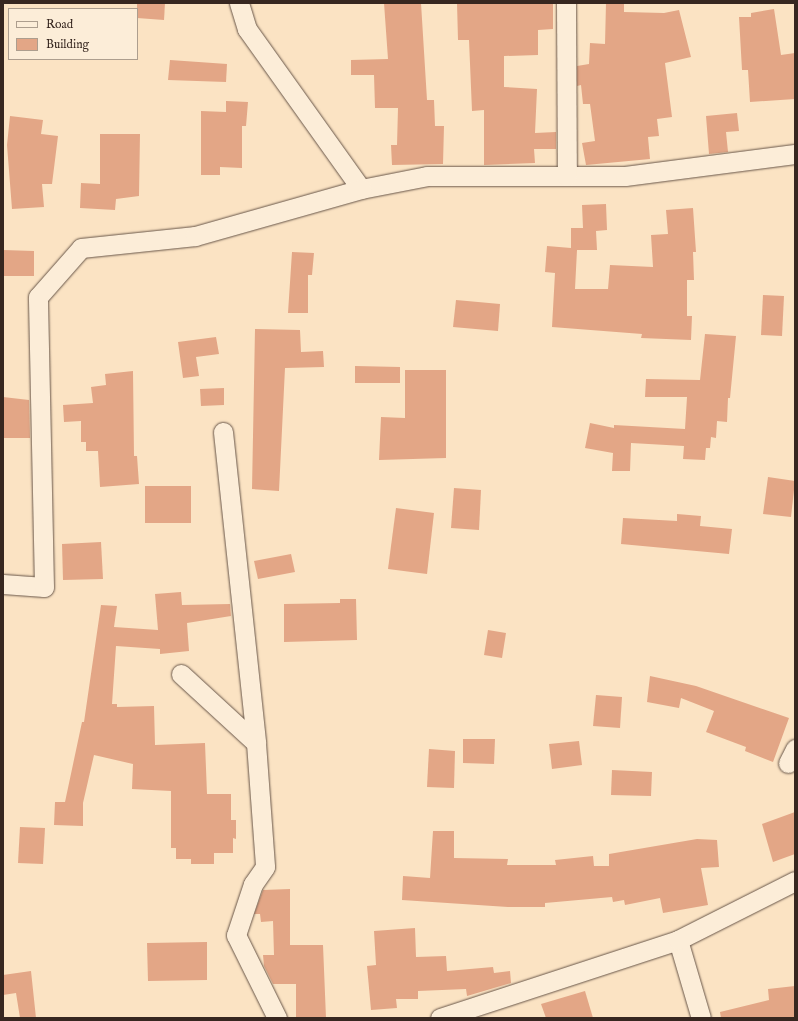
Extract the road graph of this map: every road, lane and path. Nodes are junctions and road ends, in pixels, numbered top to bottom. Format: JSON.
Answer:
{"nodes":[{"id":1,"x":239,"y":3,"type":"edge"},
{"id":2,"x":566,"y":3,"type":"edge"},
{"id":3,"x":795,"y":154,"type":"edge"},
{"id":4,"x":567,"y":176,"type":"junction"},
{"id":5,"x":361,"y":189,"type":"junction"},
{"id":6,"x":223,"y":432,"type":"dead end"},
{"id":7,"x":3,"y":584,"type":"edge"},
{"id":8,"x":181,"y":674,"type":"dead end"},
{"id":9,"x":256,"y":743,"type":"junction"},
{"id":10,"x":795,"y":881,"type":"edge"},
{"id":11,"x":678,"y":940,"type":"junction"},
{"id":12,"x":489,"y":1011,"type":"edge"},
{"id":13,"x":277,"y":1018,"type":"edge"},
{"id":14,"x":440,"y":1018,"type":"edge"},
{"id":15,"x":702,"y":1018,"type":"edge"}],
"edges":[{"from":1,"to":5,"type":"street"},
{"from":2,"to":4,"type":"street"},
{"from":3,"to":4,"type":"street"},
{"from":4,"to":5,"type":"street"},
{"from":5,"to":7,"type":"street"},
{"from":6,"to":9,"type":"street"},
{"from":8,"to":9,"type":"street"},
{"from":9,"to":13,"type":"street"},
{"from":10,"to":11,"type":"street"},
{"from":11,"to":12,"type":"street"},
{"from":11,"to":15,"type":"street"},
{"from":12,"to":14,"type":"street"}]}
